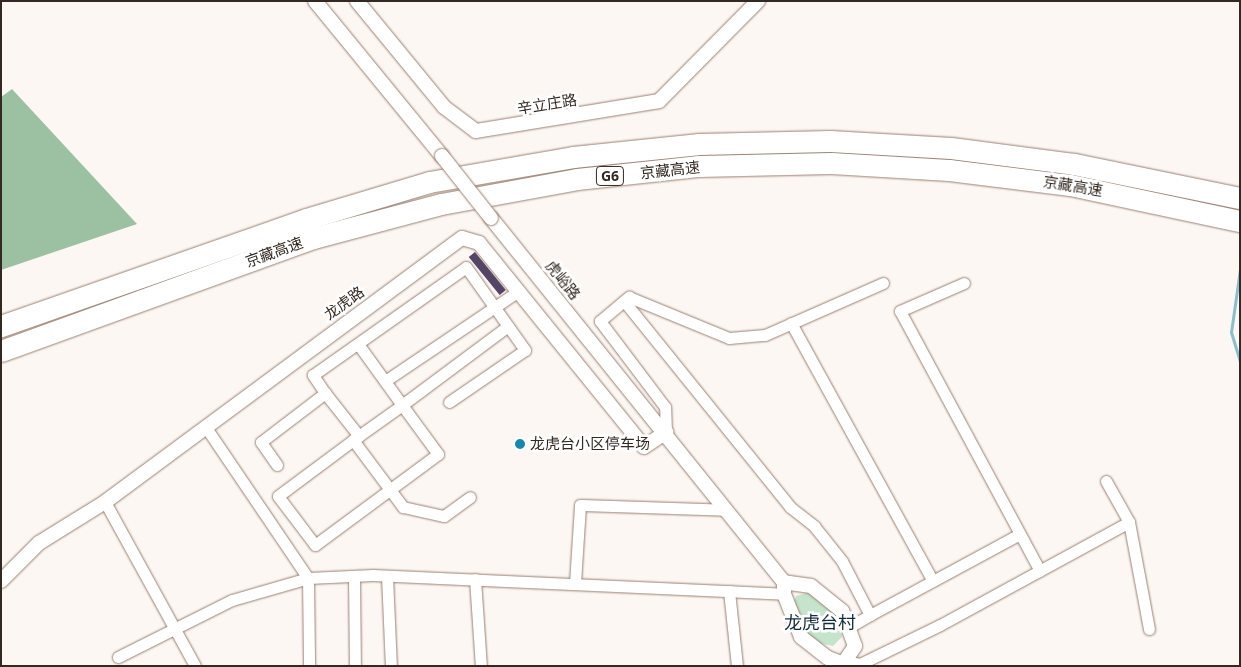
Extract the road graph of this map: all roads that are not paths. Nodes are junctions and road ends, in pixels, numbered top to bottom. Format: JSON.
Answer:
{"nodes":[{"id":1,"x":315,"y":1,"type":"edge"},
{"id":2,"x":357,"y":1,"type":"edge"},
{"id":3,"x":758,"y":1,"type":"edge"},
{"id":4,"x":1240,"y":198,"type":"edge"},
{"id":5,"x":1240,"y":221,"type":"edge"},
{"id":6,"x":884,"y":283,"type":"dead end"},
{"id":7,"x":964,"y":283,"type":"dead end"},
{"id":8,"x":517,"y":292,"type":"junction"},
{"id":9,"x":624,"y":302,"type":"junction"},
{"id":10,"x":494,"y":307,"type":"junction"},
{"id":11,"x":791,"y":323,"type":"junction"},
{"id":12,"x":1,"y":326,"type":"edge"},
{"id":13,"x":508,"y":326,"type":"junction"},
{"id":14,"x":358,"y":344,"type":"junction"},
{"id":15,"x":1,"y":351,"type":"edge"},
{"id":16,"x":384,"y":381,"type":"junction"},
{"id":17,"x":325,"y":393,"type":"junction"},
{"id":18,"x":449,"y":402,"type":"dead end"},
{"id":19,"x":402,"y":405,"type":"junction"},
{"id":20,"x":205,"y":426,"type":"junction"},
{"id":21,"x":666,"y":432,"type":"junction"},
{"id":22,"x":356,"y":438,"type":"junction"},
{"id":23,"x":277,"y":465,"type":"dead end"},
{"id":24,"x":1106,"y":481,"type":"dead end"},
{"id":25,"x":390,"y":490,"type":"junction"},
{"id":26,"x":470,"y":496,"type":"dead end"},
{"id":27,"x":105,"y":502,"type":"junction"},
{"id":28,"x":727,"y":510,"type":"junction"},
{"id":29,"x":1129,"y":522,"type":"junction"},
{"id":30,"x":1020,"y":534,"type":"junction"},
{"id":31,"x":1040,"y":571,"type":"junction"},
{"id":32,"x":354,"y":576,"type":"junction"},
{"id":33,"x":387,"y":576,"type":"junction"},
{"id":34,"x":308,"y":578,"type":"junction"},
{"id":35,"x":475,"y":579,"type":"junction"},
{"id":36,"x":1,"y":581,"type":"edge"},
{"id":37,"x":933,"y":581,"type":"junction"},
{"id":38,"x":575,"y":583,"type":"junction"},
{"id":39,"x":784,"y":588,"type":"junction"},
{"id":40,"x":729,"y":592,"type":"junction"},
{"id":41,"x":870,"y":615,"type":"junction"},
{"id":42,"x":851,"y":626,"type":"junction"},
{"id":43,"x":175,"y":629,"type":"junction"},
{"id":44,"x":1149,"y":629,"type":"dead end"},
{"id":45,"x":118,"y":657,"type":"dead end"},
{"id":46,"x":847,"y":664,"type":"edge"},
{"id":47,"x":195,"y":666,"type":"edge"},
{"id":48,"x":309,"y":666,"type":"edge"},
{"id":49,"x":355,"y":666,"type":"edge"},
{"id":50,"x":391,"y":666,"type":"edge"},
{"id":51,"x":481,"y":666,"type":"edge"},
{"id":52,"x":737,"y":666,"type":"edge"}],
"edges":[{"from":1,"to":21,"type":"street","name":"虎峪路","bridge":true},
{"from":2,"to":3,"type":"street","name":"辛立庄路"},
{"from":4,"to":12,"type":"highway","name":"京藏高速","number":"G6"},
{"from":5,"to":15,"type":"highway","name":"京藏高速","number":"G6"},
{"from":6,"to":11,"type":"street"},
{"from":7,"to":30,"type":"street"},
{"from":8,"to":10,"type":"street"},
{"from":8,"to":20,"type":"street","name":"龙虎路"},
{"from":8,"to":21,"type":"street","name":"龙虎路"},
{"from":9,"to":11,"type":"street"},
{"from":9,"to":21,"type":"street"},
{"from":9,"to":41,"type":"street"},
{"from":10,"to":13,"type":"street"},
{"from":10,"to":14,"type":"street"},
{"from":10,"to":16,"type":"street"},
{"from":11,"to":37,"type":"street"},
{"from":13,"to":18,"type":"street"},
{"from":13,"to":19,"type":"street"},
{"from":14,"to":16,"type":"street"},
{"from":14,"to":17,"type":"street"},
{"from":16,"to":19,"type":"street"},
{"from":17,"to":22,"type":"street"},
{"from":17,"to":23,"type":"street"},
{"from":19,"to":22,"type":"street"},
{"from":19,"to":25,"type":"street"},
{"from":20,"to":27,"type":"street","name":"龙虎路"},
{"from":20,"to":34,"type":"street"},
{"from":21,"to":28,"type":"street","name":"虎峪路"},
{"from":22,"to":25,"type":"street"},
{"from":22,"to":25,"type":"street"},
{"from":24,"to":29,"type":"street"},
{"from":25,"to":26,"type":"street"},
{"from":27,"to":36,"type":"street","name":"龙虎路"},
{"from":27,"to":43,"type":"street"},
{"from":28,"to":38,"type":"street"},
{"from":28,"to":39,"type":"street","name":"虎峪路"},
{"from":29,"to":31,"type":"street"},
{"from":29,"to":44,"type":"street"},
{"from":30,"to":31,"type":"street"},
{"from":30,"to":37,"type":"street"},
{"from":31,"to":46,"type":"street"},
{"from":32,"to":33,"type":"street"},
{"from":32,"to":34,"type":"street"},
{"from":32,"to":49,"type":"street"},
{"from":33,"to":35,"type":"street"},
{"from":33,"to":50,"type":"street"},
{"from":34,"to":43,"type":"street"},
{"from":34,"to":48,"type":"street"},
{"from":35,"to":38,"type":"street"},
{"from":35,"to":51,"type":"street"},
{"from":37,"to":41,"type":"street"},
{"from":38,"to":40,"type":"street"},
{"from":39,"to":40,"type":"street"},
{"from":39,"to":42,"type":"street"},
{"from":39,"to":46,"type":"street","name":"虎峪路"},
{"from":40,"to":52,"type":"street"},
{"from":41,"to":42,"type":"street"},
{"from":42,"to":46,"type":"street"},
{"from":43,"to":45,"type":"street"},
{"from":43,"to":47,"type":"street"}]}
